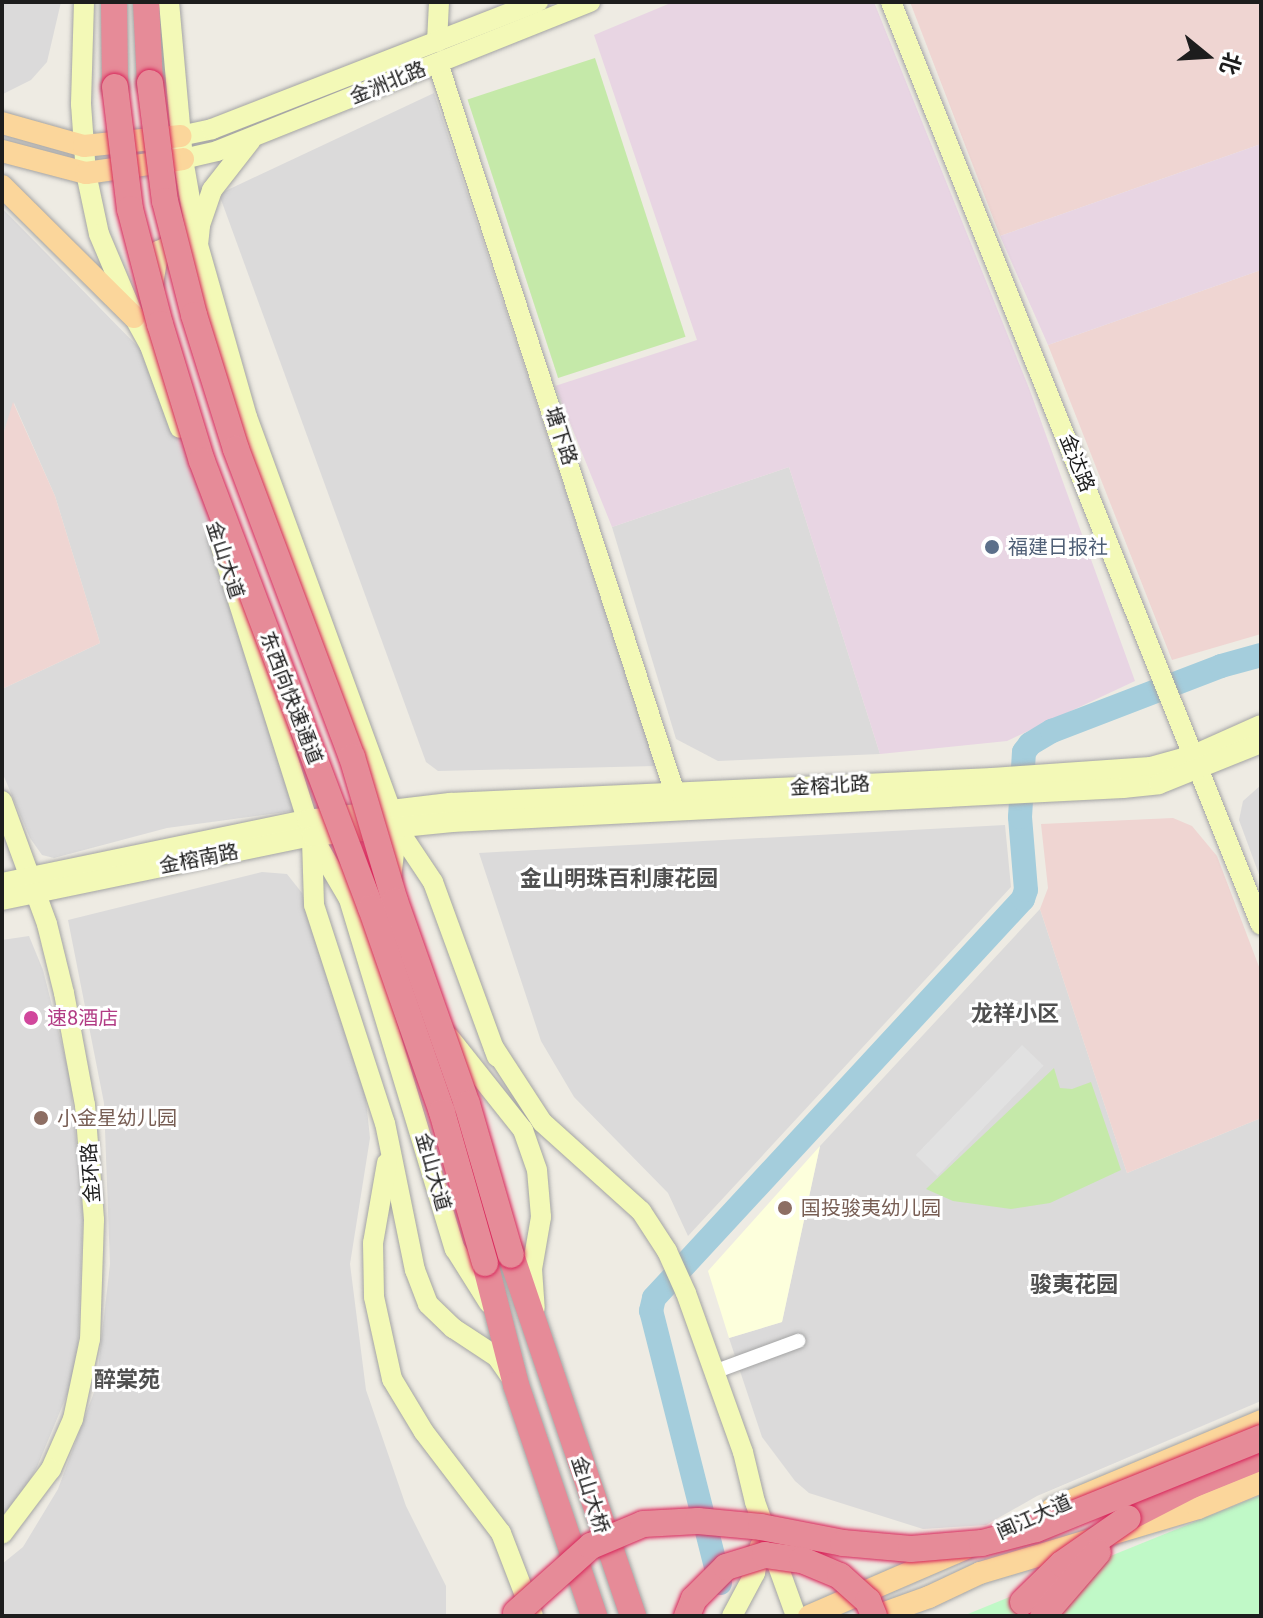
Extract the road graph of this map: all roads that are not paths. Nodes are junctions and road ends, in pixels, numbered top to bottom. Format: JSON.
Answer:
{"nodes":[{"id":1,"x":84,"y":2,"type":"edge"},
{"id":2,"x":114,"y":2,"type":"edge"},
{"id":3,"x":146,"y":2,"type":"edge"},
{"id":4,"x":169,"y":2,"type":"edge"},
{"id":5,"x":439,"y":2,"type":"edge"},
{"id":6,"x":538,"y":2,"type":"edge"},
{"id":7,"x":590,"y":2,"type":"edge"},
{"id":8,"x":891,"y":2,"type":"edge"},
{"id":9,"x":437,"y":42,"type":"junction"},
{"id":10,"x":438,"y":63,"type":"junction"},
{"id":11,"x":2,"y":123,"type":"edge"},
{"id":12,"x":180,"y":136,"type":"junction"},
{"id":13,"x":254,"y":137,"type":"junction"},
{"id":14,"x":84,"y":146,"type":"junction"},
{"id":15,"x":2,"y":151,"type":"edge"},
{"id":16,"x":183,"y":159,"type":"junction"},
{"id":17,"x":86,"y":173,"type":"junction"},
{"id":18,"x":2,"y":186,"type":"edge"},
{"id":19,"x":198,"y":245,"type":"junction"},
{"id":20,"x":134,"y":317,"type":"junction"},
{"id":21,"x":150,"y":346,"type":"junction"},
{"id":22,"x":1261,"y":725,"type":"edge"},
{"id":23,"x":1261,"y":743,"type":"edge"},
{"id":24,"x":1197,"y":762,"type":"junction"},
{"id":25,"x":2,"y":801,"type":"edge"},
{"id":26,"x":678,"y":801,"type":"junction"},
{"id":27,"x":394,"y":818,"type":"junction"},
{"id":28,"x":309,"y":828,"type":"junction"},
{"id":29,"x":2,"y":883,"type":"edge"},
{"id":30,"x":34,"y":885,"type":"junction"},
{"id":31,"x":2,"y":900,"type":"edge"},
{"id":32,"x":1261,"y":925,"type":"edge"},
{"id":33,"x":494,"y":1048,"type":"junction"},
{"id":34,"x":385,"y":1123,"type":"junction"},
{"id":35,"x":523,"y":1130,"type":"junction"},
{"id":36,"x":536,"y":1329,"type":"junction"},
{"id":37,"x":503,"y":1332,"type":"junction"},
{"id":38,"x":798,"y":1341,"type":"dead end"},
{"id":39,"x":714,"y":1372,"type":"junction"},
{"id":40,"x":550,"y":1373,"type":"joint"},
{"id":41,"x":516,"y":1385,"type":"junction"},
{"id":42,"x":1261,"y":1421,"type":"edge"},
{"id":43,"x":1261,"y":1438,"type":"edge"},
{"id":44,"x":1261,"y":1457,"type":"edge"},
{"id":45,"x":1261,"y":1482,"type":"edge"},
{"id":46,"x":755,"y":1502,"type":"junction"},
{"id":47,"x":1128,"y":1518,"type":"junction"},
{"id":48,"x":2,"y":1534,"type":"edge"},
{"id":49,"x":519,"y":1615,"type":"edge"},
{"id":50,"x":594,"y":1616,"type":"edge"},
{"id":51,"x":633,"y":1616,"type":"edge"},
{"id":52,"x":687,"y":1616,"type":"edge"},
{"id":53,"x":732,"y":1616,"type":"edge"},
{"id":54,"x":796,"y":1616,"type":"edge"},
{"id":55,"x":809,"y":1616,"type":"edge"},
{"id":56,"x":875,"y":1616,"type":"edge"},
{"id":57,"x":1011,"y":1616,"type":"edge"},
{"id":58,"x":1043,"y":1616,"type":"edge"}],
"edges":[{"from":1,"to":14,"type":"main road","name":"金山大道"},
{"from":2,"to":37,"type":"highway","name":"东西向快速通道","bridge":true},
{"from":3,"to":36,"type":"highway","name":"东西向快速通道","bridge":true},
{"from":4,"to":12,"type":"main road"},
{"from":5,"to":9,"type":"main road"},
{"from":6,"to":9,"type":"main road","name":"金洲北路"},
{"from":7,"to":10,"type":"main road","name":"金洲北路"},
{"from":8,"to":24,"type":"main road","name":"金达路"},
{"from":9,"to":12,"type":"main road","name":"金洲北路"},
{"from":10,"to":13,"type":"main road","name":"金洲北路"},
{"from":10,"to":26,"type":"main road","name":"塘下路"},
{"from":11,"to":14,"type":"main road"},
{"from":12,"to":14,"type":"main road"},
{"from":12,"to":16,"type":"main road"},
{"from":13,"to":16,"type":"main road","name":"金洲北路"},
{"from":13,"to":19,"type":"main road"},
{"from":14,"to":17,"type":"main road","name":"金山大道"},
{"from":15,"to":17,"type":"main road"},
{"from":16,"to":17,"type":"main road"},
{"from":16,"to":19,"type":"main road"},
{"from":17,"to":20,"type":"main road","name":"金山大道"},
{"from":18,"to":20,"type":"main road"},
{"from":19,"to":21,"type":"main road"},
{"from":19,"to":27,"type":"main road"},
{"from":20,"to":21,"type":"main road","name":"金山大道"},
{"from":21,"to":28,"type":"main road","name":"金山大道"},
{"from":22,"to":24,"type":"main road","name":"金榕北路"},
{"from":23,"to":24,"type":"main road","name":"金榕北路"},
{"from":24,"to":26,"type":"main road","name":"金榕北路"},
{"from":24,"to":32,"type":"main road","name":"金达路"},
{"from":25,"to":30,"type":"main road","name":"金环路"},
{"from":26,"to":27,"type":"main road","name":"金榕北路"},
{"from":27,"to":28,"type":"main road","name":"金榕南路"},
{"from":27,"to":33,"type":"main road"},
{"from":27,"to":35,"type":"main road"},
{"from":28,"to":30,"type":"main road","name":"金榕南路"},
{"from":28,"to":34,"type":"main road"},
{"from":28,"to":37,"type":"main road","name":"金山大道"},
{"from":29,"to":30,"type":"main road","name":"金榕南路"},
{"from":30,"to":31,"type":"main road","name":"金榕南路"},
{"from":30,"to":48,"type":"main road","name":"金环路"},
{"from":33,"to":35,"type":"main road"},
{"from":33,"to":39,"type":"main road"},
{"from":34,"to":41,"type":"main road"},
{"from":34,"to":49,"type":"main road"},
{"from":35,"to":36,"type":"main road"},
{"from":36,"to":40,"type":"highway","name":"东西向快速通道"},
{"from":37,"to":41,"type":"highway","name":"东西向快速通道"},
{"from":38,"to":39,"type":"street"},
{"from":39,"to":46,"type":"main road"},
{"from":40,"to":51,"type":"highway","name":"金山大桥"},
{"from":41,"to":50,"type":"highway","name":"金山大桥"},
{"from":42,"to":55,"type":"main road","name":"闽江大道"},
{"from":43,"to":49,"type":"highway","bridge":true},
{"from":44,"to":47,"type":"highway"},
{"from":45,"to":56,"type":"main road","name":"闽江大道"},
{"from":46,"to":53,"type":"main road"},
{"from":46,"to":54,"type":"main road"},
{"from":47,"to":57,"type":"highway","bridge":true},
{"from":47,"to":58,"type":"highway","bridge":true},
{"from":52,"to":56,"type":"highway","bridge":true}]}
